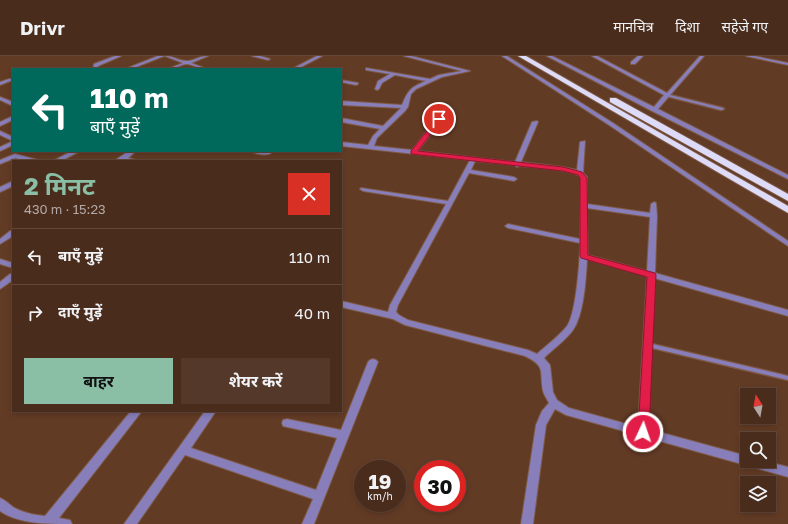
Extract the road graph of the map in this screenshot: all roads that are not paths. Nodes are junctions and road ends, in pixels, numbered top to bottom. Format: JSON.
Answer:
{"nodes":[{"id":1,"x":119,"y":56,"type":"edge"},
{"id":2,"x":162,"y":56,"type":"edge"},
{"id":3,"x":167,"y":56,"type":"edge"},
{"id":4,"x":206,"y":56,"type":"edge"},
{"id":5,"x":254,"y":56,"type":"edge"},
{"id":6,"x":320,"y":56,"type":"edge"},
{"id":7,"x":406,"y":56,"type":"edge"},
{"id":8,"x":504,"y":56,"type":"edge"},
{"id":9,"x":521,"y":56,"type":"edge"},
{"id":10,"x":535,"y":56,"type":"edge"},
{"id":11,"x":549,"y":56,"type":"edge"},
{"id":12,"x":594,"y":56,"type":"edge"},
{"id":13,"x":642,"y":56,"type":"edge"},
{"id":14,"x":702,"y":56,"type":"edge"},
{"id":15,"x":748,"y":56,"type":"edge"},
{"id":16,"x":761,"y":57,"type":"edge"},
{"id":17,"x":268,"y":59,"type":"dead end"},
{"id":18,"x":186,"y":63,"type":"junction"},
{"id":19,"x":633,"y":63,"type":"dead end"},
{"id":20,"x":788,"y":64,"type":"edge"},
{"id":21,"x":95,"y":68,"type":"edge"},
{"id":22,"x":130,"y":68,"type":"edge"},
{"id":23,"x":173,"y":68,"type":"edge"},
{"id":24,"x":202,"y":68,"type":"edge"},
{"id":25,"x":296,"y":68,"type":"edge"},
{"id":26,"x":368,"y":68,"type":"dead end"},
{"id":27,"x":394,"y":74,"type":"junction"},
{"id":28,"x":11,"y":80,"type":"dead end"},
{"id":29,"x":430,"y":80,"type":"junction"},
{"id":30,"x":342,"y":81,"type":"edge"},
{"id":31,"x":0,"y":84,"type":"edge"},
{"id":32,"x":356,"y":84,"type":"dead end"},
{"id":33,"x":377,"y":89,"type":"dead end"},
{"id":34,"x":667,"y":95,"type":"junction"},
{"id":35,"x":12,"y":97,"type":"edge"},
{"id":36,"x":2,"y":99,"type":"edge"},
{"id":37,"x":342,"y":103,"type":"edge"},
{"id":38,"x":12,"y":104,"type":"edge"},
{"id":39,"x":405,"y":107,"type":"junction"},
{"id":40,"x":722,"y":109,"type":"dead end"},
{"id":41,"x":654,"y":110,"type":"junction"},
{"id":42,"x":12,"y":118,"type":"edge"},
{"id":43,"x":439,"y":119,"type":"dead end"},
{"id":44,"x":342,"y":120,"type":"edge"},
{"id":45,"x":535,"y":122,"type":"dead end"},
{"id":46,"x":0,"y":124,"type":"edge"},
{"id":47,"x":384,"y":128,"type":"junction"},
{"id":48,"x":1,"y":134,"type":"edge"},
{"id":49,"x":12,"y":140,"type":"edge"},
{"id":50,"x":583,"y":142,"type":"dead end"},
{"id":51,"x":12,"y":143,"type":"edge"},
{"id":52,"x":342,"y":144,"type":"edge"},
{"id":53,"x":370,"y":148,"type":"junction"},
{"id":54,"x":0,"y":149,"type":"edge"},
{"id":55,"x":75,"y":152,"type":"edge"},
{"id":56,"x":131,"y":152,"type":"edge"},
{"id":57,"x":261,"y":152,"type":"edge"},
{"id":58,"x":414,"y":152,"type":"junction"},
{"id":59,"x":268,"y":153,"type":"dead end"},
{"id":60,"x":32,"y":160,"type":"edge"},
{"id":61,"x":58,"y":160,"type":"edge"},
{"id":62,"x":119,"y":160,"type":"edge"},
{"id":63,"x":473,"y":160,"type":"junction"},
{"id":64,"x":0,"y":162,"type":"edge"},
{"id":65,"x":517,"y":165,"type":"junction"},
{"id":66,"x":467,"y":171,"type":"junction"},
{"id":67,"x":580,"y":173,"type":"junction"},
{"id":68,"x":788,"y":177,"type":"edge"},
{"id":69,"x":514,"y":180,"type":"dead end"},
{"id":70,"x":12,"y":184,"type":"edge"},
{"id":71,"x":363,"y":189,"type":"dead end"},
{"id":72,"x":0,"y":190,"type":"edge"},
{"id":73,"x":788,"y":198,"type":"edge"},
{"id":74,"x":450,"y":203,"type":"junction"},
{"id":75,"x":654,"y":204,"type":"dead end"},
{"id":76,"x":584,"y":205,"type":"junction"},
{"id":77,"x":788,"y":210,"type":"edge"},
{"id":78,"x":654,"y":216,"type":"junction"},
{"id":79,"x":508,"y":226,"type":"dead end"},
{"id":80,"x":12,"y":234,"type":"edge"},
{"id":81,"x":0,"y":242,"type":"edge"},
{"id":82,"x":584,"y":242,"type":"junction"},
{"id":83,"x":788,"y":244,"type":"edge"},
{"id":84,"x":584,"y":256,"type":"junction"},
{"id":85,"x":0,"y":261,"type":"edge"},
{"id":86,"x":12,"y":266,"type":"edge"},
{"id":87,"x":652,"y":275,"type":"junction"},
{"id":88,"x":12,"y":277,"type":"edge"},
{"id":89,"x":0,"y":286,"type":"edge"},
{"id":90,"x":342,"y":304,"type":"edge"},
{"id":91,"x":788,"y":313,"type":"edge"},
{"id":92,"x":396,"y":317,"type":"junction"},
{"id":93,"x":648,"y":345,"type":"junction"},
{"id":94,"x":538,"y":358,"type":"junction"},
{"id":95,"x":373,"y":362,"type":"dead end"},
{"id":96,"x":788,"y":378,"type":"edge"},
{"id":97,"x":554,"y":404,"type":"junction"},
{"id":98,"x":136,"y":412,"type":"edge"},
{"id":99,"x":210,"y":412,"type":"edge"},
{"id":100,"x":287,"y":423,"type":"dead end"},
{"id":101,"x":643,"y":432,"type":"junction"},
{"id":102,"x":344,"y":434,"type":"junction"},
{"id":103,"x":183,"y":450,"type":"junction"},
{"id":104,"x":740,"y":459,"type":"edge"},
{"id":105,"x":773,"y":468,"type":"edge"},
{"id":106,"x":788,"y":472,"type":"edge"},
{"id":107,"x":320,"y":496,"type":"junction"},
{"id":108,"x":0,"y":502,"type":"edge"},
{"id":109,"x":48,"y":522,"type":"junction"},
{"id":110,"x":66,"y":524,"type":"edge"},
{"id":111,"x":130,"y":524,"type":"edge"},
{"id":112,"x":308,"y":524,"type":"edge"},
{"id":113,"x":527,"y":524,"type":"edge"}],
"edges":[{"from":1,"to":21,"type":"street"},
{"from":2,"to":22,"type":"street"},
{"from":3,"to":18,"type":"street"},
{"from":4,"to":18,"type":"street"},
{"from":5,"to":17,"type":"street"},
{"from":6,"to":25,"type":"street"},
{"from":7,"to":29,"type":"street"},
{"from":8,"to":83,"type":"street"},
{"from":9,"to":77,"type":"highway"},
{"from":10,"to":73,"type":"highway"},
{"from":11,"to":41,"type":"street"},
{"from":12,"to":34,"type":"street"},
{"from":13,"to":19,"type":"street"},
{"from":14,"to":34,"type":"street"},
{"from":15,"to":16,"type":"street"},
{"from":16,"to":20,"type":"street"},
{"from":18,"to":23,"type":"street"},
{"from":18,"to":24,"type":"street"},
{"from":26,"to":27,"type":"street"},
{"from":27,"to":29,"type":"street"},
{"from":27,"to":33,"type":"street"},
{"from":28,"to":31,"type":"street"},
{"from":29,"to":39,"type":"street"},
{"from":30,"to":32,"type":"street"},
{"from":34,"to":40,"type":"lane"},
{"from":34,"to":41,"type":"street"},
{"from":35,"to":36,"type":"street"},
{"from":36,"to":38,"type":"street"},
{"from":37,"to":39,"type":"street"},
{"from":39,"to":47,"type":"street"},
{"from":41,"to":68,"type":"street"},
{"from":42,"to":46,"type":"street"},
{"from":43,"to":58,"type":"street"},
{"from":44,"to":47,"type":"street"},
{"from":45,"to":65,"type":"street"},
{"from":47,"to":53,"type":"street"},
{"from":48,"to":49,"type":"street"},
{"from":50,"to":67,"type":"street"},
{"from":51,"to":54,"type":"street"},
{"from":52,"to":53,"type":"street"},
{"from":53,"to":58,"type":"street"},
{"from":55,"to":61,"type":"street"},
{"from":56,"to":62,"type":"street"},
{"from":57,"to":59,"type":"street"},
{"from":58,"to":63,"type":"street"},
{"from":60,"to":64,"type":"street"},
{"from":63,"to":65,"type":"street"},
{"from":63,"to":66,"type":"street"},
{"from":65,"to":67,"type":"street"},
{"from":66,"to":69,"type":"street"},
{"from":66,"to":74,"type":"street"},
{"from":67,"to":76,"type":"street"},
{"from":70,"to":72,"type":"street"},
{"from":71,"to":74,"type":"street"},
{"from":74,"to":92,"type":"street"},
{"from":75,"to":78,"type":"street"},
{"from":76,"to":78,"type":"street"},
{"from":76,"to":82,"type":"street"},
{"from":78,"to":87,"type":"street"},
{"from":79,"to":82,"type":"street"},
{"from":80,"to":81,"type":"street"},
{"from":82,"to":84,"type":"street"},
{"from":84,"to":87,"type":"street"},
{"from":84,"to":94,"type":"street"},
{"from":85,"to":86,"type":"street"},
{"from":87,"to":91,"type":"street"},
{"from":87,"to":93,"type":"street"},
{"from":88,"to":89,"type":"street"},
{"from":90,"to":92,"type":"street"},
{"from":92,"to":94,"type":"street"},
{"from":93,"to":96,"type":"lane"},
{"from":93,"to":101,"type":"street"},
{"from":94,"to":97,"type":"street"},
{"from":95,"to":102,"type":"street"},
{"from":97,"to":101,"type":"street"},
{"from":97,"to":113,"type":"street"},
{"from":98,"to":109,"type":"street"},
{"from":99,"to":103,"type":"street"},
{"from":100,"to":102,"type":"street"},
{"from":101,"to":104,"type":"street"},
{"from":102,"to":107,"type":"street"},
{"from":103,"to":107,"type":"street"},
{"from":103,"to":111,"type":"street"},
{"from":105,"to":106,"type":"street"},
{"from":107,"to":112,"type":"street"},
{"from":108,"to":109,"type":"street"},
{"from":109,"to":110,"type":"street"}]}
